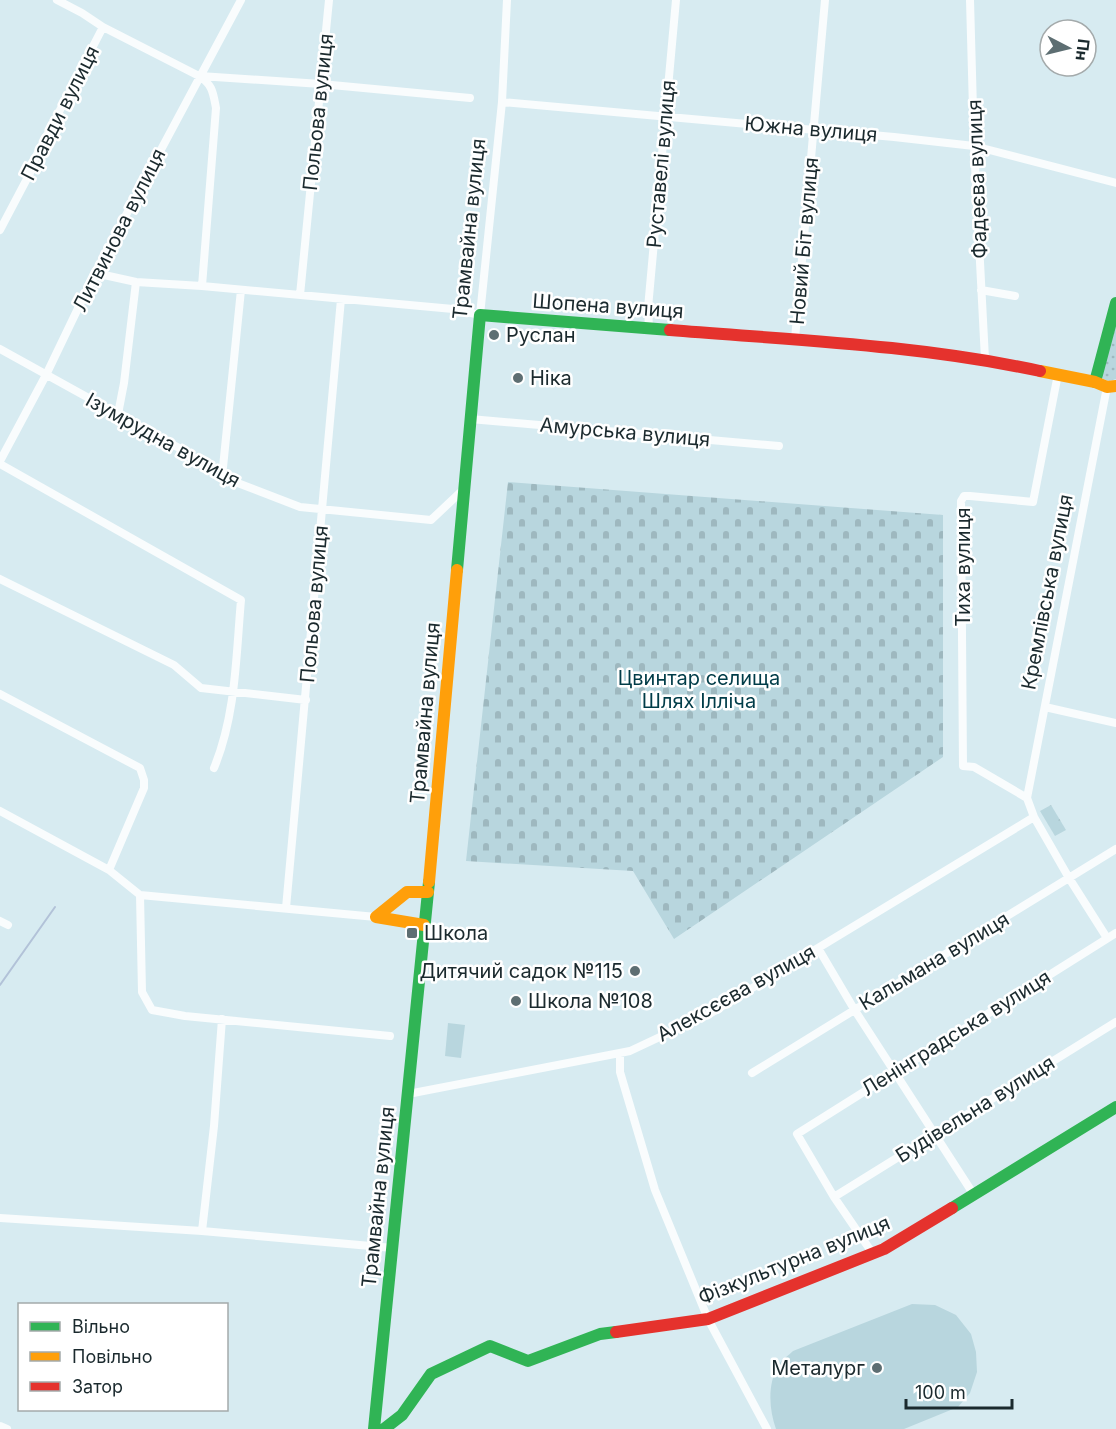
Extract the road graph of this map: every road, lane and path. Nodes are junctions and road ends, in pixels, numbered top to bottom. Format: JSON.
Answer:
{"nodes":[{"id":1,"x":57,"y":0,"type":"edge"},
{"id":2,"x":242,"y":0,"type":"edge"},
{"id":3,"x":329,"y":0,"type":"edge"},
{"id":4,"x":507,"y":0,"type":"edge"},
{"id":5,"x":676,"y":0,"type":"edge"},
{"id":6,"x":825,"y":0,"type":"edge"},
{"id":7,"x":970,"y":0,"type":"edge"},
{"id":8,"x":104,"y":27,"type":"junction"},
{"id":9,"x":199,"y":76,"type":"junction"},
{"id":10,"x":321,"y":84,"type":"junction"},
{"id":11,"x":470,"y":98,"type":"dead end"},
{"id":12,"x":502,"y":102,"type":"junction"},
{"id":13,"x":665,"y":117,"type":"junction"},
{"id":14,"x":814,"y":129,"type":"junction"},
{"id":15,"x":974,"y":146,"type":"junction"},
{"id":16,"x":1116,"y":183,"type":"edge"},
{"id":17,"x":0,"y":230,"type":"edge"},
{"id":18,"x":95,"y":273,"type":"junction"},
{"id":19,"x":136,"y":282,"type":"junction"},
{"id":20,"x":202,"y":286,"type":"junction"},
{"id":21,"x":241,"y":290,"type":"junction"},
{"id":22,"x":981,"y":290,"type":"junction"},
{"id":23,"x":300,"y":295,"type":"junction"},
{"id":24,"x":1015,"y":296,"type":"dead end"},
{"id":25,"x":341,"y":299,"type":"junction"},
{"id":26,"x":1116,"y":303,"type":"edge"},
{"id":27,"x":480,"y":315,"type":"junction"},
{"id":28,"x":649,"y":328,"type":"junction"},
{"id":29,"x":795,"y":339,"type":"junction"},
{"id":30,"x":0,"y":349,"type":"edge"},
{"id":31,"x":985,"y":359,"type":"junction"},
{"id":32,"x":1058,"y":374,"type":"junction"},
{"id":33,"x":46,"y":375,"type":"junction"},
{"id":34,"x":1095,"y":382,"type":"junction"},
{"id":35,"x":1111,"y":387,"type":"edge"},
{"id":36,"x":118,"y":414,"type":"junction"},
{"id":37,"x":470,"y":419,"type":"junction"},
{"id":38,"x":779,"y":446,"type":"dead end"},
{"id":39,"x":0,"y":463,"type":"edge"},
{"id":40,"x":222,"y":477,"type":"junction"},
{"id":41,"x":465,"y":488,"type":"junction"},
{"id":42,"x":322,"y":511,"type":"junction"},
{"id":43,"x":0,"y":579,"type":"edge"},
{"id":44,"x":233,"y":692,"type":"junction"},
{"id":45,"x":0,"y":694,"type":"edge"},
{"id":46,"x":306,"y":700,"type":"junction"},
{"id":47,"x":1045,"y":707,"type":"junction"},
{"id":48,"x":1116,"y":723,"type":"edge"},
{"id":49,"x":214,"y":768,"type":"dead end"},
{"id":50,"x":1028,"y":801,"type":"junction"},
{"id":51,"x":0,"y":811,"type":"edge"},
{"id":52,"x":1034,"y":817,"type":"junction"},
{"id":53,"x":1116,"y":849,"type":"edge"},
{"id":54,"x":109,"y":870,"type":"junction"},
{"id":55,"x":1069,"y":878,"type":"junction"},
{"id":56,"x":428,"y":892,"type":"junction"},
{"id":57,"x":141,"y":895,"type":"junction"},
{"id":58,"x":286,"y":908,"type":"junction"},
{"id":59,"x":375,"y":918,"type":"junction"},
{"id":60,"x":424,"y":925,"type":"junction"},
{"id":61,"x":1116,"y":933,"type":"edge"},
{"id":62,"x":1107,"y":938,"type":"junction"},
{"id":63,"x":818,"y":948,"type":"junction"},
{"id":64,"x":854,"y":1009,"type":"junction"},
{"id":65,"x":222,"y":1019,"type":"junction"},
{"id":66,"x":1116,"y":1022,"type":"edge"},
{"id":67,"x":390,"y":1036,"type":"dead end"},
{"id":68,"x":620,"y":1053,"type":"junction"},
{"id":69,"x":752,"y":1073,"type":"dead end"},
{"id":70,"x":895,"y":1073,"type":"junction"},
{"id":71,"x":408,"y":1094,"type":"junction"},
{"id":72,"x":1116,"y":1107,"type":"edge"},
{"id":73,"x":934,"y":1134,"type":"junction"},
{"id":74,"x":974,"y":1195,"type":"junction"},
{"id":75,"x":834,"y":1197,"type":"junction"},
{"id":76,"x":0,"y":1218,"type":"edge"},
{"id":77,"x":202,"y":1231,"type":"junction"},
{"id":78,"x":393,"y":1248,"type":"junction"},
{"id":79,"x":873,"y":1254,"type":"junction"},
{"id":80,"x":708,"y":1319,"type":"junction"},
{"id":81,"x":0,"y":1426,"type":"edge"},
{"id":82,"x":7,"y":1429,"type":"edge"},
{"id":83,"x":374,"y":1429,"type":"edge"},
{"id":84,"x":384,"y":1429,"type":"edge"},
{"id":85,"x":767,"y":1429,"type":"edge"}],
"edges":[{"from":1,"to":8,"type":"street"},
{"from":2,"to":9,"type":"street","name":"Литвинова вулиця"},
{"from":3,"to":10,"type":"street","name":"Польова вулиця"},
{"from":4,"to":12,"type":"street","name":"Трамвайна вулиця"},
{"from":5,"to":13,"type":"street","name":"Руставелі вулиця"},
{"from":6,"to":14,"type":"street","name":"Новий Біт вулиця"},
{"from":7,"to":15,"type":"street","name":"Фадеєва вулиця"},
{"from":8,"to":9,"type":"street"},
{"from":8,"to":17,"type":"street","name":"Правди вулиця"},
{"from":9,"to":10,"type":"street"},
{"from":9,"to":18,"type":"street","name":"Литвинова вулиця"},
{"from":9,"to":20,"type":"street"},
{"from":10,"to":11,"type":"street"},
{"from":10,"to":23,"type":"street","name":"Польова вулиця"},
{"from":12,"to":13,"type":"street","name":"Южна вулиця"},
{"from":12,"to":27,"type":"street","name":"Трамвайна вулиця"},
{"from":13,"to":14,"type":"street","name":"Южна вулиця"},
{"from":13,"to":28,"type":"street","name":"Руставелі вулиця"},
{"from":14,"to":15,"type":"street","name":"Южна вулиця"},
{"from":14,"to":29,"type":"street","name":"Новий Біт вулиця"},
{"from":15,"to":16,"type":"street","name":"Южна вулиця"},
{"from":15,"to":22,"type":"street","name":"Фадеєва вулиця"},
{"from":18,"to":19,"type":"street","name":"Шопена вулиця"},
{"from":18,"to":33,"type":"street","name":"Литвинова вулиця"},
{"from":19,"to":20,"type":"street","name":"Шопена вулиця"},
{"from":19,"to":36,"type":"street"},
{"from":20,"to":21,"type":"street","name":"Шопена вулиця"},
{"from":21,"to":23,"type":"street","name":"Шопена вулиця"},
{"from":21,"to":40,"type":"street"},
{"from":22,"to":24,"type":"street"},
{"from":22,"to":31,"type":"street","name":"Фадеєва вулиця"},
{"from":23,"to":25,"type":"street","name":"Шопена вулиця"},
{"from":25,"to":27,"type":"street","name":"Шопена вулиця"},
{"from":25,"to":42,"type":"street","name":"Польова вулиця"},
{"from":26,"to":34,"type":"street"},
{"from":27,"to":28,"type":"street","name":"Шопена вулиця"},
{"from":27,"to":37,"type":"street","name":"Трамвайна вулиця"},
{"from":28,"to":29,"type":"street","name":"Шопена вулиця"},
{"from":29,"to":31,"type":"street","name":"Шопена вулиця"},
{"from":30,"to":33,"type":"street","name":"Ізумрудна вулиця"},
{"from":31,"to":32,"type":"street","name":"Шопена вулиця"},
{"from":32,"to":34,"type":"street","name":"Шопена вулиця"},
{"from":32,"to":50,"type":"street","name":"Тиха вулиця"},
{"from":33,"to":36,"type":"street","name":"Ізумрудна вулиця"},
{"from":33,"to":39,"type":"street","name":"Литвинова вулиця"},
{"from":34,"to":35,"type":"street","name":"Шопена вулиця"},
{"from":35,"to":47,"type":"street","name":"Кремлівська вулиця"},
{"from":36,"to":40,"type":"street","name":"Ізумрудна вулиця"},
{"from":37,"to":38,"type":"street","name":"Амурська вулиця"},
{"from":37,"to":41,"type":"street","name":"Трамвайна вулиця"},
{"from":39,"to":44,"type":"street"},
{"from":40,"to":42,"type":"street","name":"Ізумрудна вулиця"},
{"from":41,"to":42,"type":"street","name":"Ізумрудна вулиця"},
{"from":41,"to":56,"type":"street","name":"Трамвайна вулиця"},
{"from":42,"to":46,"type":"street","name":"Польова вулиця"},
{"from":43,"to":44,"type":"street"},
{"from":44,"to":46,"type":"street"},
{"from":44,"to":49,"type":"street"},
{"from":45,"to":54,"type":"street"},
{"from":46,"to":58,"type":"street","name":"Польова вулиця"},
{"from":47,"to":48,"type":"street"},
{"from":47,"to":50,"type":"street","name":"Кремлівська вулиця"},
{"from":50,"to":52,"type":"street"},
{"from":51,"to":54,"type":"street"},
{"from":52,"to":55,"type":"street"},
{"from":52,"to":63,"type":"street","name":"Алексєєва вулиця"},
{"from":53,"to":55,"type":"street","name":"Кальмана вулиця"},
{"from":54,"to":57,"type":"street"},
{"from":55,"to":62,"type":"street"},
{"from":55,"to":64,"type":"street","name":"Кальмана вулиця"},
{"from":56,"to":59,"type":"street"},
{"from":56,"to":60,"type":"street","name":"Трамвайна вулиця"},
{"from":57,"to":58,"type":"street"},
{"from":57,"to":65,"type":"street"},
{"from":58,"to":59,"type":"street"},
{"from":59,"to":60,"type":"street"},
{"from":60,"to":71,"type":"street","name":"Трамвайна вулиця"},
{"from":61,"to":62,"type":"street","name":"Ленінградська вулиця"},
{"from":62,"to":70,"type":"street","name":"Ленінградська вулиця"},
{"from":63,"to":64,"type":"street"},
{"from":63,"to":68,"type":"street","name":"Алексєєва вулиця"},
{"from":64,"to":69,"type":"street","name":"Кальмана вулиця"},
{"from":64,"to":70,"type":"street"},
{"from":65,"to":67,"type":"street"},
{"from":65,"to":77,"type":"street"},
{"from":66,"to":73,"type":"street","name":"Будівельна вулиця"},
{"from":68,"to":71,"type":"street","name":"Алексєєва вулиця"},
{"from":68,"to":80,"type":"street"},
{"from":70,"to":73,"type":"street"},
{"from":70,"to":75,"type":"street","name":"Ленінградська вулиця"},
{"from":71,"to":78,"type":"street","name":"Трамвайна вулиця"},
{"from":72,"to":74,"type":"street","name":"Фiзкультурна вулиця"},
{"from":73,"to":74,"type":"street"},
{"from":73,"to":75,"type":"street","name":"Будівельна вулиця"},
{"from":74,"to":79,"type":"street","name":"Фiзкультурна вулиця"},
{"from":75,"to":79,"type":"street"},
{"from":76,"to":77,"type":"street"},
{"from":77,"to":78,"type":"street"},
{"from":78,"to":83,"type":"street","name":"Трамвайна вулиця"},
{"from":79,"to":80,"type":"street","name":"Фiзкультурна вулиця"},
{"from":80,"to":84,"type":"street","name":"Фiзкультурна вулиця"},
{"from":80,"to":85,"type":"street"},
{"from":81,"to":82,"type":"street"}]}
